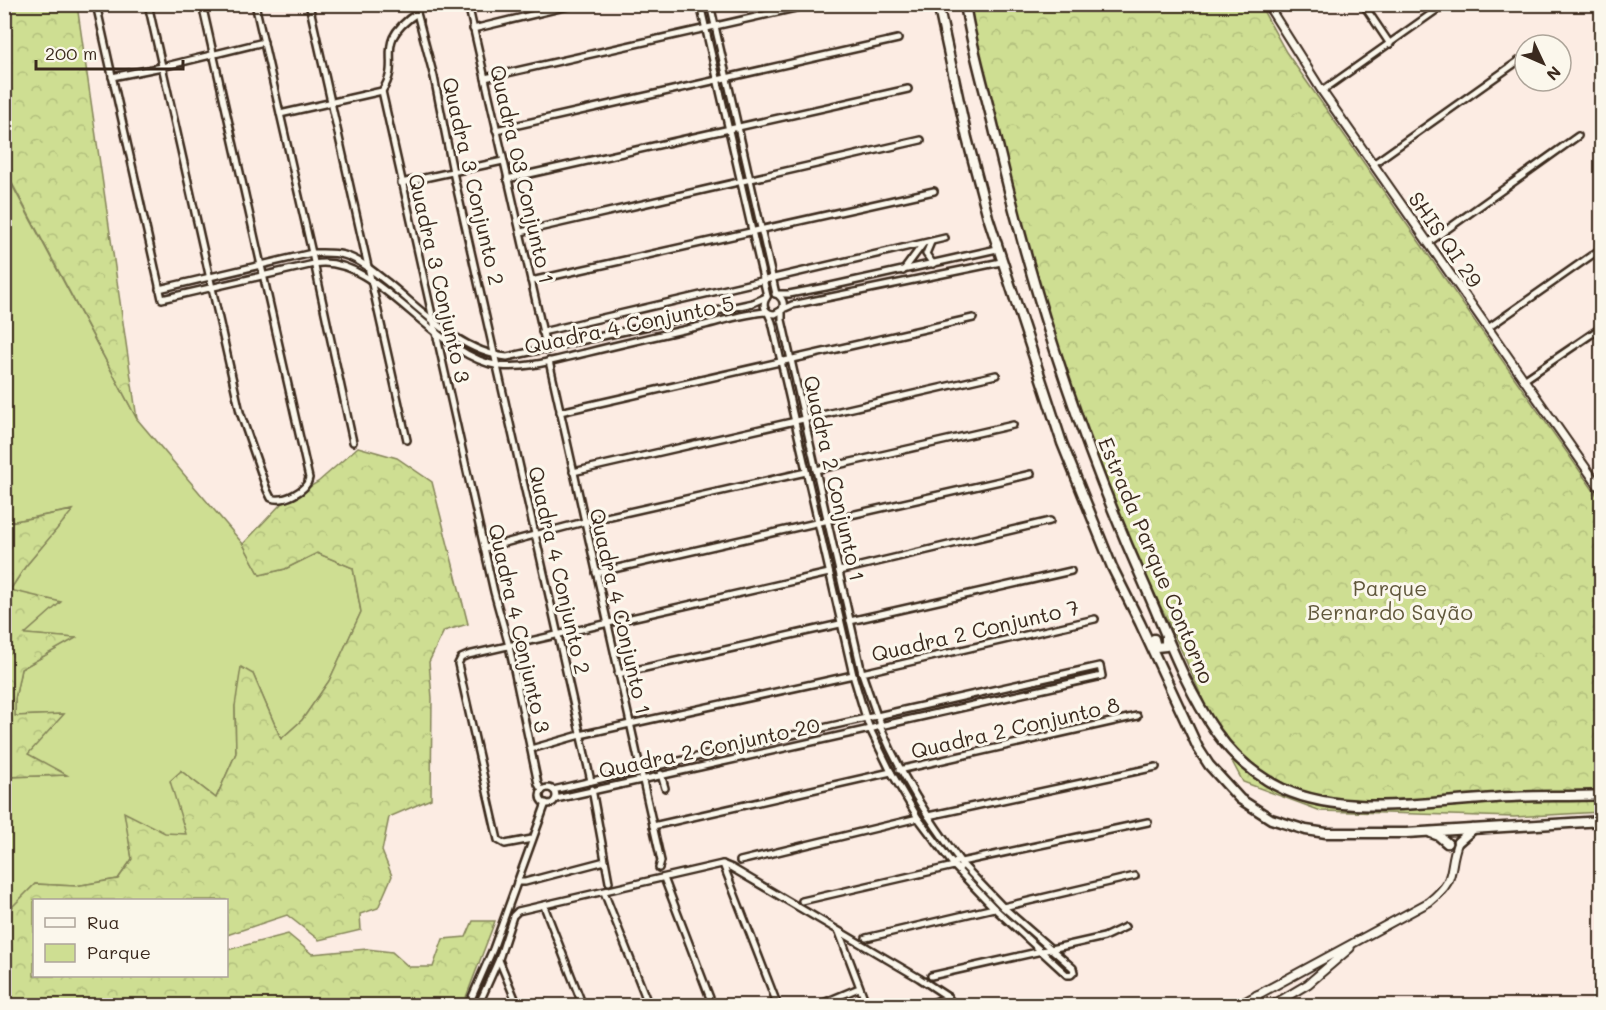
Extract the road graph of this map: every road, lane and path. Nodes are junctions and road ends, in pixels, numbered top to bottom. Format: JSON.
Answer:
{"nodes":[{"id":1,"x":96,"y":4,"type":"edge"},
{"id":2,"x":148,"y":4,"type":"edge"},
{"id":3,"x":202,"y":4,"type":"edge"},
{"id":4,"x":255,"y":4,"type":"edge"},
{"id":5,"x":309,"y":4,"type":"edge"},
{"id":6,"x":418,"y":4,"type":"edge"},
{"id":7,"x":468,"y":4,"type":"edge"},
{"id":8,"x":577,"y":4,"type":"edge"},
{"id":9,"x":700,"y":4,"type":"edge"},
{"id":10,"x":710,"y":4,"type":"edge"},
{"id":11,"x":813,"y":4,"type":"edge"},
{"id":12,"x":938,"y":4,"type":"edge"},
{"id":13,"x":965,"y":4,"type":"edge"},
{"id":14,"x":1267,"y":4,"type":"edge"},
{"id":15,"x":1363,"y":4,"type":"edge"},
{"id":16,"x":1445,"y":4,"type":"edge"},
{"id":17,"x":417,"y":13,"type":"junction"},
{"id":18,"x":715,"y":25,"type":"junction"},
{"id":19,"x":706,"y":28,"type":"junction"},
{"id":20,"x":473,"y":29,"type":"junction"},
{"id":21,"x":898,"y":39,"type":"dead end"},
{"id":22,"x":264,"y":42,"type":"junction"},
{"id":23,"x":1390,"y":44,"type":"junction"},
{"id":24,"x":214,"y":55,"type":"junction"},
{"id":25,"x":1513,"y":65,"type":"edge"},
{"id":26,"x":162,"y":67,"type":"junction"},
{"id":27,"x":112,"y":77,"type":"junction"},
{"id":28,"x":726,"y":77,"type":"junction"},
{"id":29,"x":485,"y":78,"type":"junction"},
{"id":30,"x":717,"y":79,"type":"junction"},
{"id":31,"x":908,"y":89,"type":"dead end"},
{"id":32,"x":382,"y":91,"type":"junction"},
{"id":33,"x":1322,"y":91,"type":"junction"},
{"id":34,"x":331,"y":102,"type":"junction"},
{"id":35,"x":280,"y":114,"type":"junction"},
{"id":36,"x":738,"y":128,"type":"junction"},
{"id":37,"x":496,"y":130,"type":"junction"},
{"id":38,"x":729,"y":130,"type":"junction"},
{"id":39,"x":1578,"y":136,"type":"dead end"},
{"id":40,"x":921,"y":140,"type":"dead end"},
{"id":41,"x":503,"y":161,"type":"junction"},
{"id":42,"x":1373,"y":164,"type":"junction"},
{"id":43,"x":453,"y":172,"type":"junction"},
{"id":44,"x":749,"y":178,"type":"junction"},
{"id":45,"x":507,"y":179,"type":"junction"},
{"id":46,"x":740,"y":180,"type":"junction"},
{"id":47,"x":401,"y":183,"type":"junction"},
{"id":48,"x":934,"y":191,"type":"dead end"},
{"id":49,"x":760,"y":229,"type":"junction"},
{"id":50,"x":753,"y":230,"type":"junction"},
{"id":51,"x":521,"y":232,"type":"junction"},
{"id":52,"x":945,"y":238,"type":"dead end"},
{"id":53,"x":931,"y":242,"type":"junction"},
{"id":54,"x":1428,"y":243,"type":"junction"},
{"id":55,"x":923,"y":244,"type":"junction"},
{"id":56,"x":1602,"y":248,"type":"edge"},
{"id":57,"x":997,"y":249,"type":"junction"},
{"id":58,"x":312,"y":253,"type":"junction"},
{"id":59,"x":955,"y":259,"type":"junction"},
{"id":60,"x":1001,"y":262,"type":"junction"},
{"id":61,"x":261,"y":264,"type":"junction"},
{"id":62,"x":314,"y":264,"type":"junction"},
{"id":63,"x":935,"y":264,"type":"junction"},
{"id":64,"x":367,"y":266,"type":"junction"},
{"id":65,"x":958,"y":270,"type":"junction"},
{"id":66,"x":903,"y":271,"type":"junction"},
{"id":67,"x":940,"y":274,"type":"junction"},
{"id":68,"x":264,"y":275,"type":"junction"},
{"id":69,"x":210,"y":276,"type":"junction"},
{"id":70,"x":773,"y":279,"type":"junction"},
{"id":71,"x":371,"y":281,"type":"junction"},
{"id":72,"x":531,"y":281,"type":"junction"},
{"id":73,"x":764,"y":282,"type":"junction"},
{"id":74,"x":213,"y":288,"type":"junction"},
{"id":75,"x":159,"y":289,"type":"junction"},
{"id":76,"x":777,"y":294,"type":"junction"},
{"id":77,"x":767,"y":296,"type":"junction"},
{"id":78,"x":782,"y":310,"type":"junction"},
{"id":79,"x":767,"y":312,"type":"junction"},
{"id":80,"x":974,"y":318,"type":"dead end"},
{"id":81,"x":433,"y":320,"type":"junction"},
{"id":82,"x":1602,"y":327,"type":"edge"},
{"id":83,"x":1488,"y":328,"type":"junction"},
{"id":84,"x":436,"y":332,"type":"junction"},
{"id":85,"x":542,"y":332,"type":"junction"},
{"id":86,"x":554,"y":348,"type":"junction"},
{"id":87,"x":544,"y":350,"type":"junction"},
{"id":88,"x":496,"y":356,"type":"junction"},
{"id":89,"x":791,"y":359,"type":"junction"},
{"id":90,"x":556,"y":360,"type":"junction"},
{"id":91,"x":547,"y":362,"type":"junction"},
{"id":92,"x":781,"y":362,"type":"junction"},
{"id":93,"x":498,"y":365,"type":"junction"},
{"id":94,"x":996,"y":375,"type":"dead end"},
{"id":95,"x":1524,"y":380,"type":"junction"},
{"id":96,"x":560,"y":412,"type":"junction"},
{"id":97,"x":804,"y":420,"type":"junction"},
{"id":98,"x":795,"y":422,"type":"junction"},
{"id":99,"x":1013,"y":425,"type":"dead end"},
{"id":100,"x":407,"y":440,"type":"dead end"},
{"id":101,"x":353,"y":442,"type":"dead end"},
{"id":102,"x":816,"y":470,"type":"junction"},
{"id":103,"x":467,"y":471,"type":"joint"},
{"id":104,"x":573,"y":472,"type":"junction"},
{"id":105,"x":806,"y":472,"type":"junction"},
{"id":106,"x":1031,"y":474,"type":"dead end"},
{"id":107,"x":1602,"y":491,"type":"edge"},
{"id":108,"x":1050,"y":521,"type":"dead end"},
{"id":109,"x":584,"y":522,"type":"junction"},
{"id":110,"x":827,"y":522,"type":"junction"},
{"id":111,"x":818,"y":523,"type":"junction"},
{"id":112,"x":535,"y":534,"type":"junction"},
{"id":113,"x":484,"y":548,"type":"junction"},
{"id":114,"x":839,"y":571,"type":"junction"},
{"id":115,"x":1071,"y":571,"type":"dead end"},
{"id":116,"x":596,"y":573,"type":"junction"},
{"id":117,"x":829,"y":573,"type":"junction"},
{"id":118,"x":1095,"y":619,"type":"dead end"},
{"id":119,"x":850,"y":621,"type":"junction"},
{"id":120,"x":1140,"y":622,"type":"junction"},
{"id":121,"x":608,"y":624,"type":"junction"},
{"id":122,"x":840,"y":624,"type":"junction"},
{"id":123,"x":1164,"y":628,"type":"junction"},
{"id":124,"x":559,"y":635,"type":"junction"},
{"id":125,"x":509,"y":646,"type":"junction"},
{"id":126,"x":1183,"y":670,"type":"junction"},
{"id":127,"x":862,"y":673,"type":"junction"},
{"id":128,"x":618,"y":674,"type":"junction"},
{"id":129,"x":853,"y":675,"type":"junction"},
{"id":130,"x":1180,"y":709,"type":"junction"},
{"id":131,"x":877,"y":716,"type":"junction"},
{"id":132,"x":1137,"y":716,"type":"dead end"},
{"id":133,"x":866,"y":718,"type":"junction"},
{"id":134,"x":630,"y":724,"type":"junction"},
{"id":135,"x":880,"y":726,"type":"junction"},
{"id":136,"x":870,"y":729,"type":"junction"},
{"id":137,"x":580,"y":735,"type":"junction"},
{"id":138,"x":531,"y":749,"type":"junction"},
{"id":139,"x":1155,"y":767,"type":"dead end"},
{"id":140,"x":640,"y":770,"type":"junction"},
{"id":141,"x":899,"y":770,"type":"junction"},
{"id":142,"x":891,"y":772,"type":"junction"},
{"id":143,"x":661,"y":774,"type":"junction"},
{"id":144,"x":642,"y":778,"type":"junction"},
{"id":145,"x":591,"y":781,"type":"junction"},
{"id":146,"x":665,"y":788,"type":"dead end"},
{"id":147,"x":592,"y":789,"type":"junction"},
{"id":148,"x":553,"y":790,"type":"junction"},
{"id":149,"x":542,"y":791,"type":"junction"},
{"id":150,"x":1602,"y":795,"type":"edge"},
{"id":151,"x":556,"y":799,"type":"junction"},
{"id":152,"x":546,"y":803,"type":"junction"},
{"id":153,"x":928,"y":816,"type":"junction"},
{"id":154,"x":918,"y":818,"type":"junction"},
{"id":155,"x":1602,"y":821,"type":"edge"},
{"id":156,"x":1148,"y":822,"type":"dead end"},
{"id":157,"x":1552,"y":824,"type":"junction"},
{"id":158,"x":653,"y":826,"type":"junction"},
{"id":159,"x":1473,"y":829,"type":"junction"},
{"id":160,"x":1386,"y":832,"type":"junction"},
{"id":161,"x":1428,"y":832,"type":"junction"},
{"id":162,"x":532,"y":839,"type":"junction"},
{"id":163,"x":1458,"y":842,"type":"joint"},
{"id":164,"x":1447,"y":843,"type":"joint"},
{"id":165,"x":605,"y":861,"type":"junction"},
{"id":166,"x":740,"y":861,"type":"dead end"},
{"id":167,"x":1454,"y":861,"type":"junction"},
{"id":168,"x":961,"y":862,"type":"junction"},
{"id":169,"x":723,"y":864,"type":"junction"},
{"id":170,"x":954,"y":866,"type":"junction"},
{"id":171,"x":659,"y":868,"type":"dead end"},
{"id":172,"x":1135,"y":876,"type":"dead end"},
{"id":173,"x":664,"y":878,"type":"junction"},
{"id":174,"x":517,"y":882,"type":"junction"},
{"id":175,"x":609,"y":882,"type":"dead end"},
{"id":176,"x":603,"y":892,"type":"junction"},
{"id":177,"x":802,"y":901,"type":"dead end"},
{"id":178,"x":544,"y":906,"type":"junction"},
{"id":179,"x":1003,"y":907,"type":"junction"},
{"id":180,"x":994,"y":908,"type":"junction"},
{"id":181,"x":1125,"y":927,"type":"dead end"},
{"id":182,"x":839,"y":932,"type":"junction"},
{"id":183,"x":866,"y":938,"type":"dead end"},
{"id":184,"x":1361,"y":939,"type":"junction"},
{"id":185,"x":1051,"y":950,"type":"junction"},
{"id":186,"x":1040,"y":951,"type":"junction"},
{"id":187,"x":499,"y":959,"type":"junction"},
{"id":188,"x":1296,"y":974,"type":"junction"},
{"id":189,"x":931,"y":976,"type":"dead end"},
{"id":190,"x":859,"y":988,"type":"junction"},
{"id":191,"x":1302,"y":988,"type":"junction"},
{"id":192,"x":1257,"y":995,"type":"junction"},
{"id":193,"x":948,"y":997,"type":"junction"},
{"id":194,"x":1285,"y":1001,"type":"edge"},
{"id":195,"x":468,"y":1005,"type":"edge"},
{"id":196,"x":478,"y":1005,"type":"edge"},
{"id":197,"x":518,"y":1005,"type":"edge"},
{"id":198,"x":583,"y":1005,"type":"edge"},
{"id":199,"x":649,"y":1005,"type":"edge"},
{"id":200,"x":712,"y":1005,"type":"edge"},
{"id":201,"x":778,"y":1005,"type":"edge"},
{"id":202,"x":816,"y":1005,"type":"edge"},
{"id":203,"x":867,"y":1005,"type":"edge"},
{"id":204,"x":924,"y":1005,"type":"edge"},
{"id":205,"x":954,"y":1005,"type":"edge"},
{"id":206,"x":1237,"y":1005,"type":"edge"},
{"id":207,"x":1259,"y":1005,"type":"edge"},
{"id":208,"x":1271,"y":1005,"type":"edge"}],
"edges":[{"from":1,"to":27,"type":"street"},
{"from":2,"to":26,"type":"street"},
{"from":3,"to":24,"type":"street"},
{"from":4,"to":22,"type":"street"},
{"from":5,"to":34,"type":"street"},
{"from":6,"to":17,"type":"street"},
{"from":7,"to":20,"type":"street","name":"Quadra 03 Conjunto 1"},
{"from":8,"to":20,"type":"street"},
{"from":9,"to":19,"type":"street"},
{"from":10,"to":18,"type":"street"},
{"from":11,"to":18,"type":"street"},
{"from":12,"to":57,"type":"main road","name":"Estrada Parque Contorno"},
{"from":13,"to":123,"type":"main road","name":"Estrada Parque Contorno"},
{"from":14,"to":33,"type":"street","name":"SHIS QI 29"},
{"from":15,"to":23,"type":"street"},
{"from":16,"to":23,"type":"street"},
{"from":17,"to":32,"type":"street"},
{"from":17,"to":43,"type":"street","name":"Quadra 3 Conjunto 2"},
{"from":18,"to":19,"type":"street"},
{"from":18,"to":28,"type":"street"},
{"from":19,"to":29,"type":"street"},
{"from":19,"to":30,"type":"street"},
{"from":20,"to":29,"type":"street","name":"Quadra 03 Conjunto 1"},
{"from":21,"to":28,"type":"street"},
{"from":22,"to":24,"type":"street"},
{"from":22,"to":35,"type":"street"},
{"from":23,"to":33,"type":"street"},
{"from":24,"to":26,"type":"street"},
{"from":24,"to":61,"type":"street"},
{"from":25,"to":42,"type":"street"},
{"from":26,"to":27,"type":"street"},
{"from":26,"to":69,"type":"street"},
{"from":27,"to":75,"type":"street"},
{"from":28,"to":30,"type":"street"},
{"from":28,"to":36,"type":"street"},
{"from":29,"to":37,"type":"street","name":"Quadra 03 Conjunto 1"},
{"from":30,"to":37,"type":"street"},
{"from":30,"to":38,"type":"street"},
{"from":31,"to":36,"type":"street"},
{"from":32,"to":34,"type":"street"},
{"from":32,"to":47,"type":"street","name":"Quadra 3 Conjunto 3"},
{"from":33,"to":42,"type":"street","name":"SHIS QI 29"},
{"from":34,"to":35,"type":"street"},
{"from":34,"to":64,"type":"street"},
{"from":35,"to":58,"type":"street"},
{"from":36,"to":38,"type":"street"},
{"from":36,"to":44,"type":"street"},
{"from":37,"to":41,"type":"street","name":"Quadra 03 Conjunto 1"},
{"from":38,"to":45,"type":"street"},
{"from":38,"to":46,"type":"street"},
{"from":39,"to":54,"type":"street"},
{"from":40,"to":44,"type":"street"},
{"from":41,"to":43,"type":"street"},
{"from":41,"to":45,"type":"street","name":"Quadra 03 Conjunto 1"},
{"from":42,"to":54,"type":"street","name":"SHIS QI 29"},
{"from":43,"to":47,"type":"street"},
{"from":43,"to":88,"type":"street","name":"Quadra 3 Conjunto 2"},
{"from":44,"to":46,"type":"street"},
{"from":44,"to":49,"type":"street"},
{"from":45,"to":51,"type":"street","name":"Quadra 03 Conjunto 1"},
{"from":46,"to":50,"type":"street"},
{"from":46,"to":51,"type":"street"},
{"from":47,"to":81,"type":"street","name":"Quadra 3 Conjunto 3"},
{"from":48,"to":49,"type":"street"},
{"from":49,"to":50,"type":"street"},
{"from":49,"to":70,"type":"street"},
{"from":50,"to":72,"type":"street"},
{"from":50,"to":73,"type":"street"},
{"from":51,"to":72,"type":"street","name":"Quadra 03 Conjunto 1"},
{"from":52,"to":53,"type":"street"},
{"from":53,"to":55,"type":"street"},
{"from":53,"to":63,"type":"street"},
{"from":54,"to":83,"type":"street","name":"SHIS QI 29"},
{"from":55,"to":66,"type":"street"},
{"from":55,"to":70,"type":"street"},
{"from":56,"to":83,"type":"street"},
{"from":57,"to":59,"type":"street"},
{"from":57,"to":60,"type":"main road","name":"Estrada Parque Contorno"},
{"from":58,"to":61,"type":"street"},
{"from":58,"to":62,"type":"street"},
{"from":58,"to":64,"type":"street"},
{"from":59,"to":63,"type":"street"},
{"from":59,"to":65,"type":"street"},
{"from":60,"to":65,"type":"street"},
{"from":60,"to":120,"type":"main road","name":"Estrada Parque Contorno"},
{"from":61,"to":68,"type":"street"},
{"from":61,"to":69,"type":"street"},
{"from":62,"to":68,"type":"street","name":"Quadra 4 Conjunto 5"},
{"from":62,"to":71,"type":"street","name":"Quadra 4 Conjunto 5"},
{"from":62,"to":101,"type":"street"},
{"from":63,"to":66,"type":"street"},
{"from":63,"to":67,"type":"street"},
{"from":64,"to":71,"type":"street"},
{"from":64,"to":81,"type":"street"},
{"from":65,"to":67,"type":"street"},
{"from":66,"to":76,"type":"street"},
{"from":67,"to":78,"type":"street"},
{"from":68,"to":74,"type":"street","name":"Quadra 4 Conjunto 5"},
{"from":68,"to":74,"type":"street"},
{"from":69,"to":74,"type":"street"},
{"from":69,"to":75,"type":"street"},
{"from":70,"to":73,"type":"street"},
{"from":70,"to":76,"type":"street"},
{"from":71,"to":84,"type":"street","name":"Quadra 4 Conjunto 5"},
{"from":71,"to":100,"type":"street"},
{"from":72,"to":85,"type":"street","name":"Quadra 03 Conjunto 1"},
{"from":73,"to":77,"type":"street"},
{"from":73,"to":85,"type":"street"},
{"from":74,"to":75,"type":"street","name":"Quadra 4 Conjunto 5"},
{"from":76,"to":77,"type":"street"},
{"from":76,"to":78,"type":"street"},
{"from":77,"to":79,"type":"street"},
{"from":77,"to":86,"type":"street"},
{"from":78,"to":79,"type":"street"},
{"from":78,"to":89,"type":"street"},
{"from":79,"to":90,"type":"street","name":"Quadra 4 Conjunto 5"},
{"from":79,"to":92,"type":"street"},
{"from":80,"to":89,"type":"street","name":"Quadra 2 Conjunto 1"},
{"from":81,"to":84,"type":"street","name":"Quadra 3 Conjunto 3"},
{"from":81,"to":88,"type":"street"},
{"from":82,"to":95,"type":"street"},
{"from":83,"to":95,"type":"street","name":"SHIS QI 29"},
{"from":84,"to":93,"type":"street","name":"Quadra 4 Conjunto 5"},
{"from":84,"to":103,"type":"street","name":"Quadra 3 Conjunto 3"},
{"from":85,"to":87,"type":"street","name":"Quadra 03 Conjunto 1"},
{"from":86,"to":87,"type":"street"},
{"from":86,"to":90,"type":"street"},
{"from":87,"to":88,"type":"street"},
{"from":87,"to":91,"type":"street","name":"Quadra 03 Conjunto 1"},
{"from":88,"to":93,"type":"street","name":"Quadra 3 Conjunto 2"},
{"from":89,"to":92,"type":"street"},
{"from":89,"to":97,"type":"street","name":"Quadra 2 Conjunto 1"},
{"from":90,"to":91,"type":"street","name":"Quadra 4 Conjunto 5"},
{"from":91,"to":93,"type":"street","name":"Quadra 4 Conjunto 5"},
{"from":91,"to":96,"type":"street","name":"Quadra 4 Conjunto 1"},
{"from":92,"to":96,"type":"street"},
{"from":92,"to":98,"type":"street"},
{"from":93,"to":112,"type":"street","name":"Quadra 4 Conjunto 2"},
{"from":94,"to":97,"type":"street"},
{"from":95,"to":107,"type":"street","name":"SHIS QI 29"},
{"from":96,"to":104,"type":"street","name":"Quadra 4 Conjunto 1"},
{"from":97,"to":98,"type":"street"},
{"from":97,"to":102,"type":"street","name":"Quadra 2 Conjunto 1"},
{"from":98,"to":104,"type":"street"},
{"from":98,"to":105,"type":"street"},
{"from":99,"to":102,"type":"street"},
{"from":102,"to":110,"type":"street","name":"Quadra 2 Conjunto 1"},
{"from":103,"to":113,"type":"street","name":"Quadra 4 Conjunto 3"},
{"from":104,"to":109,"type":"street","name":"Quadra 4 Conjunto 1"},
{"from":105,"to":109,"type":"street"},
{"from":105,"to":111,"type":"street"},
{"from":106,"to":110,"type":"street"},
{"from":108,"to":114,"type":"street"},
{"from":109,"to":112,"type":"street"},
{"from":109,"to":116,"type":"street","name":"Quadra 4 Conjunto 1"},
{"from":110,"to":111,"type":"street"},
{"from":110,"to":114,"type":"street","name":"Quadra 2 Conjunto 1"},
{"from":111,"to":116,"type":"street"},
{"from":111,"to":117,"type":"street"},
{"from":112,"to":113,"type":"street"},
{"from":112,"to":124,"type":"street","name":"Quadra 4 Conjunto 2"},
{"from":113,"to":125,"type":"street","name":"Quadra 4 Conjunto 3"},
{"from":114,"to":119,"type":"street","name":"Quadra 2 Conjunto 1"},
{"from":115,"to":119,"type":"street"},
{"from":116,"to":121,"type":"street","name":"Quadra 4 Conjunto 1"},
{"from":117,"to":121,"type":"street"},
{"from":117,"to":122,"type":"street"},
{"from":118,"to":127,"type":"street","name":"Quadra 2 Conjunto 7"},
{"from":119,"to":127,"type":"street","name":"Quadra 2 Conjunto 1"},
{"from":120,"to":123,"type":"main road"},
{"from":120,"to":130,"type":"main road","name":"Estrada Parque Contorno"},
{"from":121,"to":124,"type":"street"},
{"from":121,"to":128,"type":"street","name":"Quadra 4 Conjunto 1"},
{"from":122,"to":128,"type":"street"},
{"from":122,"to":129,"type":"street"},
{"from":123,"to":126,"type":"main road","name":"Estrada Parque Contorno"},
{"from":124,"to":125,"type":"street"},
{"from":124,"to":137,"type":"street","name":"Quadra 4 Conjunto 2"},
{"from":125,"to":138,"type":"street","name":"Quadra 4 Conjunto 3"},
{"from":125,"to":162,"type":"street"},
{"from":126,"to":130,"type":"main road"},
{"from":126,"to":150,"type":"main road","name":"Estrada Parque Contorno"},
{"from":127,"to":131,"type":"street","name":"Quadra 2 Conjunto 1"},
{"from":128,"to":134,"type":"street","name":"Quadra 4 Conjunto 1"},
{"from":129,"to":133,"type":"street"},
{"from":129,"to":134,"type":"street"},
{"from":130,"to":160,"type":"main road","name":"Estrada Parque Contorno"},
{"from":131,"to":133,"type":"street"},
{"from":131,"to":135,"type":"street","name":"Quadra 2 Conjunto 1"},
{"from":131,"to":135,"type":"street"},
{"from":132,"to":141,"type":"street","name":"Quadra 2 Conjunto 8"},
{"from":133,"to":136,"type":"street"},
{"from":133,"to":140,"type":"street"},
{"from":134,"to":137,"type":"street"},
{"from":134,"to":140,"type":"street","name":"Quadra 4 Conjunto 1"},
{"from":135,"to":136,"type":"street","name":"Quadra 2 Conjunto 20"},
{"from":135,"to":141,"type":"street"},
{"from":136,"to":142,"type":"street"},
{"from":136,"to":143,"type":"street","name":"Quadra 2 Conjunto 20"},
{"from":137,"to":138,"type":"street"},
{"from":137,"to":145,"type":"street","name":"Quadra 4 Conjunto 2"},
{"from":138,"to":149,"type":"street","name":"Quadra 4 Conjunto 3"},
{"from":139,"to":153,"type":"street"},
{"from":140,"to":144,"type":"street","name":"Quadra 4 Conjunto 1"},
{"from":140,"to":145,"type":"street"},
{"from":141,"to":153,"type":"street"},
{"from":142,"to":154,"type":"street"},
{"from":142,"to":158,"type":"street"},
{"from":143,"to":144,"type":"street","name":"Quadra 2 Conjunto 20"},
{"from":143,"to":146,"type":"street"},
{"from":144,"to":147,"type":"street","name":"Quadra 2 Conjunto 20"},
{"from":144,"to":158,"type":"street","name":"Quadra 4 Conjunto 1"},
{"from":145,"to":148,"type":"street"},
{"from":147,"to":151,"type":"street","name":"Quadra 2 Conjunto 20"},
{"from":147,"to":165,"type":"street"},
{"from":148,"to":149,"type":"street"},
{"from":148,"to":151,"type":"street"},
{"from":149,"to":152,"type":"street"},
{"from":151,"to":152,"type":"street"},
{"from":152,"to":162,"type":"street"},
{"from":153,"to":168,"type":"street"},
{"from":154,"to":166,"type":"street"},
{"from":154,"to":170,"type":"street"},
{"from":155,"to":157,"type":"main road","name":"Estrada Parque Contorno"},
{"from":156,"to":168,"type":"street"},
{"from":157,"to":159,"type":"main road","name":"Estrada Parque Contorno"},
{"from":157,"to":160,"type":"main road","name":"Estrada Parque Contorno"},
{"from":158,"to":171,"type":"street","name":"Quadra 4 Conjunto 1"},
{"from":159,"to":161,"type":"main road","name":"Estrada Parque Contorno"},
{"from":159,"to":163,"type":"main road"},
{"from":160,"to":161,"type":"main road","name":"Estrada Parque Contorno"},
{"from":161,"to":164,"type":"main road"},
{"from":162,"to":174,"type":"street"},
{"from":163,"to":167,"type":"street"},
{"from":164,"to":167,"type":"street"},
{"from":165,"to":174,"type":"street"},
{"from":165,"to":175,"type":"street"},
{"from":167,"to":184,"type":"street"},
{"from":168,"to":170,"type":"street"},
{"from":168,"to":179,"type":"street"},
{"from":169,"to":173,"type":"street"},
{"from":169,"to":182,"type":"street"},
{"from":169,"to":201,"type":"street"},
{"from":170,"to":177,"type":"street"},
{"from":170,"to":180,"type":"street"},
{"from":172,"to":179,"type":"street"},
{"from":173,"to":176,"type":"street"},
{"from":173,"to":200,"type":"street"},
{"from":174,"to":195,"type":"street"},
{"from":176,"to":178,"type":"street"},
{"from":176,"to":199,"type":"street"},
{"from":178,"to":187,"type":"street"},
{"from":178,"to":198,"type":"street"},
{"from":179,"to":185,"type":"street"},
{"from":180,"to":183,"type":"street"},
{"from":180,"to":186,"type":"street"},
{"from":181,"to":185,"type":"street"},
{"from":182,"to":190,"type":"street"},
{"from":182,"to":193,"type":"street"},
{"from":184,"to":188,"type":"street"},
{"from":184,"to":191,"type":"street"},
{"from":185,"to":186,"type":"street"},
{"from":185,"to":186,"type":"street"},
{"from":186,"to":189,"type":"street"},
{"from":187,"to":196,"type":"street"},
{"from":187,"to":197,"type":"street"},
{"from":188,"to":191,"type":"street"},
{"from":188,"to":192,"type":"street"},
{"from":190,"to":202,"type":"street"},
{"from":190,"to":203,"type":"street"},
{"from":191,"to":194,"type":"street"},
{"from":192,"to":206,"type":"street"},
{"from":192,"to":207,"type":"street"},
{"from":193,"to":204,"type":"street"},
{"from":193,"to":205,"type":"street"},
{"from":194,"to":208,"type":"street"}]}
